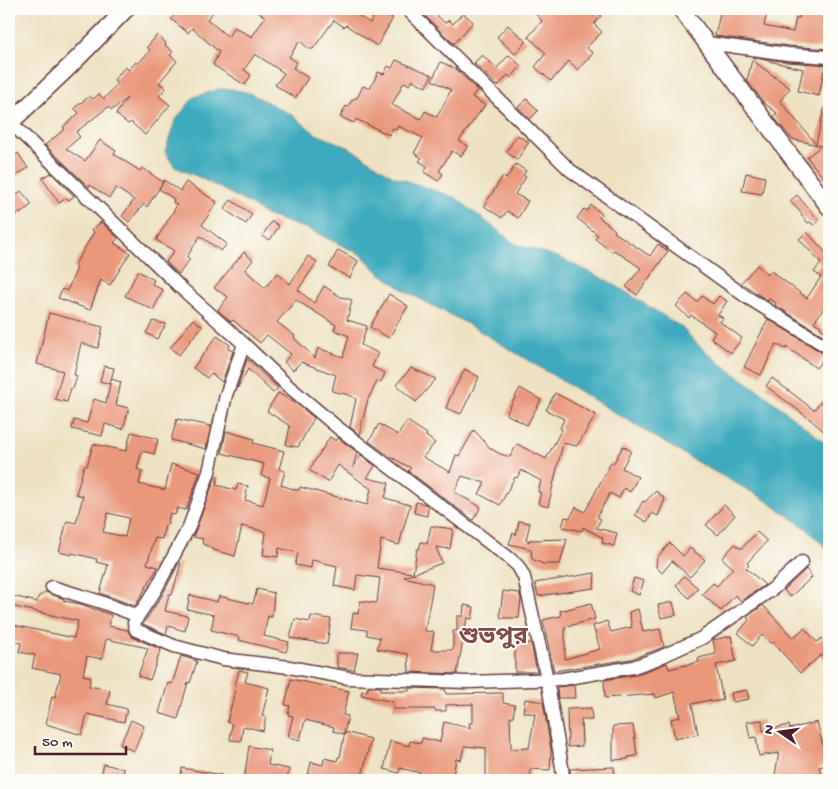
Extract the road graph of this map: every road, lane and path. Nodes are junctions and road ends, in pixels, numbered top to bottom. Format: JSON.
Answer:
{"nodes":[{"id":1,"x":126,"y":9,"type":"edge"},
{"id":2,"x":407,"y":9,"type":"edge"},
{"id":3,"x":682,"y":9,"type":"edge"},
{"id":4,"x":706,"y":43,"type":"junction"},
{"id":5,"x":829,"y":57,"type":"edge"},
{"id":6,"x":10,"y":123,"type":"edge"},
{"id":7,"x":829,"y":207,"type":"edge"},
{"id":8,"x":244,"y":344,"type":"junction"},
{"id":9,"x":829,"y":348,"type":"edge"},
{"id":10,"x":802,"y":562,"type":"dead end"},
{"id":11,"x":52,"y":588,"type":"dead end"},
{"id":12,"x":138,"y":616,"type":"junction"},
{"id":13,"x":547,"y":679,"type":"junction"},
{"id":14,"x":563,"y":780,"type":"edge"}],
"edges":[{"from":1,"to":6,"type":"street"},
{"from":2,"to":9,"type":"street"},
{"from":3,"to":4,"type":"street"},
{"from":4,"to":5,"type":"street"},
{"from":4,"to":7,"type":"street"},
{"from":6,"to":8,"type":"street"},
{"from":8,"to":12,"type":"street"},
{"from":8,"to":13,"type":"street"},
{"from":10,"to":13,"type":"street"},
{"from":11,"to":12,"type":"street"},
{"from":12,"to":13,"type":"street"},
{"from":13,"to":14,"type":"street"}]}
